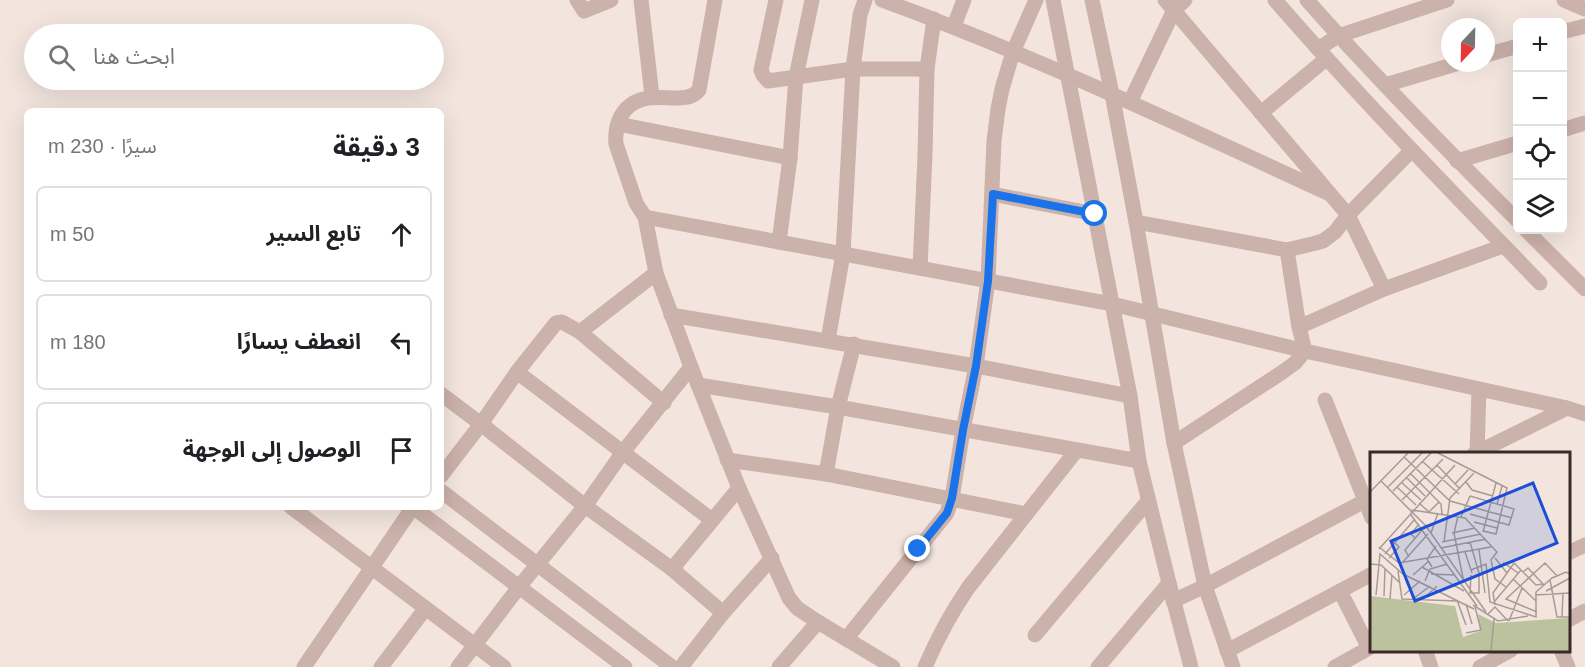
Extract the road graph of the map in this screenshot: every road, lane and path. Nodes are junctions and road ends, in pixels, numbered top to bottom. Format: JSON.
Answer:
{"nodes":[{"id":1,"x":577,"y":0,"type":"edge"},
{"id":2,"x":610,"y":0,"type":"edge"},
{"id":3,"x":641,"y":0,"type":"edge"},
{"id":4,"x":715,"y":0,"type":"edge"},
{"id":5,"x":776,"y":0,"type":"edge"},
{"id":6,"x":812,"y":0,"type":"edge"},
{"id":7,"x":865,"y":0,"type":"edge"},
{"id":8,"x":882,"y":0,"type":"edge"},
{"id":9,"x":964,"y":0,"type":"edge"},
{"id":10,"x":1036,"y":0,"type":"edge"},
{"id":11,"x":1053,"y":0,"type":"edge"},
{"id":12,"x":1092,"y":0,"type":"edge"},
{"id":13,"x":1106,"y":0,"type":"edge"},
{"id":14,"x":1275,"y":0,"type":"edge"},
{"id":15,"x":1307,"y":0,"type":"edge"},
{"id":16,"x":1447,"y":0,"type":"edge"},
{"id":17,"x":1564,"y":0,"type":"edge"},
{"id":18,"x":1175,"y":3,"type":"edge"},
{"id":19,"x":1425,"y":3,"type":"edge"},
{"id":20,"x":1585,"y":9,"type":"edge"},
{"id":21,"x":934,"y":19,"type":"junction"},
{"id":22,"x":1097,"y":23,"type":"junction"},
{"id":23,"x":954,"y":26,"type":"junction"},
{"id":24,"x":1585,"y":26,"type":"edge"},
{"id":25,"x":1567,"y":31,"type":"edge"},
{"id":26,"x":1338,"y":36,"type":"junction"},
{"id":27,"x":1513,"y":47,"type":"edge"},
{"id":28,"x":1014,"y":52,"type":"junction"},
{"id":29,"x":1495,"y":52,"type":"edge"},
{"id":30,"x":1322,"y":54,"type":"junction"},
{"id":31,"x":1441,"y":68,"type":"edge"},
{"id":32,"x":853,"y":69,"type":"junction"},
{"id":33,"x":927,"y":69,"type":"junction"},
{"id":34,"x":1067,"y":75,"type":"junction"},
{"id":35,"x":796,"y":77,"type":"junction"},
{"id":36,"x":1385,"y":85,"type":"junction"},
{"id":37,"x":1112,"y":94,"type":"junction"},
{"id":38,"x":652,"y":96,"type":"junction"},
{"id":39,"x":1130,"y":102,"type":"junction"},
{"id":40,"x":1262,"y":113,"type":"junction"},
{"id":41,"x":1585,"y":123,"type":"edge"},
{"id":42,"x":618,"y":124,"type":"junction"},
{"id":43,"x":1567,"y":129,"type":"edge"},
{"id":44,"x":1513,"y":144,"type":"edge"},
{"id":45,"x":1411,"y":151,"type":"junction"},
{"id":46,"x":790,"y":158,"type":"junction"},
{"id":47,"x":1457,"y":161,"type":"junction"},
{"id":48,"x":993,"y":194,"type":"junction"},
{"id":49,"x":1330,"y":194,"type":"junction"},
{"id":50,"x":1095,"y":214,"type":"junction"},
{"id":51,"x":1348,"y":215,"type":"junction"},
{"id":52,"x":1513,"y":216,"type":"edge"},
{"id":53,"x":645,"y":217,"type":"junction"},
{"id":54,"x":1136,"y":222,"type":"junction"},
{"id":55,"x":1530,"y":234,"type":"edge"},
{"id":56,"x":779,"y":242,"type":"junction"},
{"id":57,"x":1503,"y":246,"type":"junction"},
{"id":58,"x":1287,"y":250,"type":"junction"},
{"id":59,"x":843,"y":254,"type":"junction"},
{"id":60,"x":920,"y":268,"type":"junction"},
{"id":61,"x":656,"y":273,"type":"junction"},
{"id":62,"x":988,"y":281,"type":"junction"},
{"id":63,"x":1539,"y":283,"type":"dead end"},
{"id":64,"x":1384,"y":289,"type":"junction"},
{"id":65,"x":1585,"y":289,"type":"edge"},
{"id":66,"x":1112,"y":304,"type":"junction"},
{"id":67,"x":1153,"y":314,"type":"junction"},
{"id":68,"x":671,"y":315,"type":"junction"},
{"id":69,"x":1299,"y":327,"type":"junction"},
{"id":70,"x":580,"y":332,"type":"junction"},
{"id":71,"x":828,"y":340,"type":"junction"},
{"id":72,"x":854,"y":344,"type":"junction"},
{"id":73,"x":1305,"y":351,"type":"junction"},
{"id":74,"x":976,"y":366,"type":"junction"},
{"id":75,"x":691,"y":367,"type":"junction"},
{"id":76,"x":518,"y":372,"type":"junction"},
{"id":77,"x":698,"y":385,"type":"junction"},
{"id":78,"x":1479,"y":389,"type":"junction"},
{"id":79,"x":444,"y":396,"type":"edge"},
{"id":80,"x":1130,"y":396,"type":"junction"},
{"id":81,"x":1325,"y":400,"type":"dead end"},
{"id":82,"x":664,"y":403,"type":"junction"},
{"id":83,"x":838,"y":407,"type":"junction"},
{"id":84,"x":1567,"y":408,"type":"junction"},
{"id":85,"x":1585,"y":414,"type":"edge"},
{"id":86,"x":481,"y":424,"type":"junction"},
{"id":87,"x":963,"y":430,"type":"junction"},
{"id":88,"x":1174,"y":443,"type":"junction"},
{"id":89,"x":1076,"y":451,"type":"junction"},
{"id":90,"x":623,"y":452,"type":"junction"},
{"id":91,"x":1476,"y":452,"type":"edge"},
{"id":92,"x":1480,"y":452,"type":"edge"},
{"id":93,"x":728,"y":460,"type":"junction"},
{"id":94,"x":1139,"y":462,"type":"junction"},
{"id":95,"x":444,"y":472,"type":"edge"},
{"id":96,"x":826,"y":474,"type":"junction"},
{"id":97,"x":739,"y":488,"type":"junction"},
{"id":98,"x":444,"y":493,"type":"edge"},
{"id":99,"x":952,"y":498,"type":"junction"},
{"id":100,"x":1368,"y":499,"type":"edge"},
{"id":101,"x":1148,"y":501,"type":"junction"},
{"id":102,"x":585,"y":506,"type":"junction"},
{"id":103,"x":295,"y":510,"type":"edge"},
{"id":104,"x":411,"y":510,"type":"edge"},
{"id":105,"x":417,"y":510,"type":"edge"},
{"id":106,"x":1026,"y":514,"type":"junction"},
{"id":107,"x":712,"y":520,"type":"junction"},
{"id":108,"x":1585,"y":545,"type":"edge"},
{"id":109,"x":1570,"y":552,"type":"edge"},
{"id":110,"x":771,"y":558,"type":"junction"},
{"id":111,"x":537,"y":564,"type":"junction"},
{"id":112,"x":371,"y":568,"type":"junction"},
{"id":113,"x":672,"y":569,"type":"junction"},
{"id":114,"x":1370,"y":575,"type":"edge"},
{"id":115,"x":1169,"y":584,"type":"junction"},
{"id":116,"x":1204,"y":586,"type":"junction"},
{"id":117,"x":519,"y":587,"type":"junction"},
{"id":118,"x":1340,"y":591,"type":"junction"},
{"id":119,"x":1173,"y":601,"type":"junction"},
{"id":120,"x":425,"y":609,"type":"junction"},
{"id":121,"x":1585,"y":611,"type":"edge"},
{"id":122,"x":723,"y":613,"type":"junction"},
{"id":123,"x":1570,"y":619,"type":"edge"},
{"id":124,"x":818,"y":622,"type":"junction"},
{"id":125,"x":1035,"y":635,"type":"dead end"},
{"id":126,"x":846,"y":639,"type":"junction"},
{"id":127,"x":475,"y":644,"type":"junction"},
{"id":128,"x":1370,"y":645,"type":"edge"},
{"id":129,"x":1370,"y":648,"type":"edge"},
{"id":130,"x":1227,"y":651,"type":"junction"},
{"id":131,"x":1425,"y":652,"type":"edge"},
{"id":132,"x":1509,"y":652,"type":"edge"},
{"id":133,"x":1561,"y":652,"type":"edge"},
{"id":134,"x":784,"y":665,"type":"edge"},
{"id":135,"x":1190,"y":666,"type":"edge"},
{"id":136,"x":304,"y":667,"type":"edge"},
{"id":137,"x":381,"y":667,"type":"edge"},
{"id":138,"x":458,"y":667,"type":"edge"},
{"id":139,"x":504,"y":667,"type":"edge"},
{"id":140,"x":625,"y":667,"type":"edge"},
{"id":141,"x":672,"y":667,"type":"edge"},
{"id":142,"x":681,"y":667,"type":"edge"},
{"id":143,"x":893,"y":667,"type":"edge"},
{"id":144,"x":925,"y":667,"type":"edge"},
{"id":145,"x":1098,"y":667,"type":"edge"},
{"id":146,"x":1233,"y":667,"type":"edge"},
{"id":147,"x":1335,"y":667,"type":"edge"},
{"id":148,"x":1431,"y":667,"type":"edge"},
{"id":149,"x":1480,"y":667,"type":"edge"},
{"id":150,"x":1568,"y":667,"type":"edge"}],
"edges":[{"from":1,"to":2,"type":"street"},
{"from":3,"to":38,"type":"street"},
{"from":4,"to":38,"type":"street"},
{"from":5,"to":35,"type":"street"},
{"from":6,"to":35,"type":"street"},
{"from":7,"to":32,"type":"street"},
{"from":8,"to":21,"type":"street"},
{"from":9,"to":23,"type":"street"},
{"from":10,"to":28,"type":"street"},
{"from":11,"to":34,"type":"street"},
{"from":12,"to":22,"type":"street"},
{"from":13,"to":22,"type":"street"},
{"from":14,"to":30,"type":"street"},
{"from":15,"to":26,"type":"street"},
{"from":16,"to":19,"type":"street"},
{"from":17,"to":20,"type":"street"},
{"from":18,"to":39,"type":"street"},
{"from":18,"to":40,"type":"street"},
{"from":19,"to":26,"type":"street"},
{"from":21,"to":23,"type":"street"},
{"from":21,"to":33,"type":"street"},
{"from":22,"to":37,"type":"street"},
{"from":23,"to":28,"type":"street"},
{"from":24,"to":25,"type":"street"},
{"from":26,"to":30,"type":"street"},
{"from":26,"to":36,"type":"street"},
{"from":27,"to":29,"type":"street"},
{"from":28,"to":34,"type":"street"},
{"from":28,"to":48,"type":"street"},
{"from":30,"to":40,"type":"street"},
{"from":30,"to":45,"type":"street"},
{"from":31,"to":36,"type":"street"},
{"from":32,"to":33,"type":"street"},
{"from":32,"to":35,"type":"street"},
{"from":32,"to":59,"type":"street"},
{"from":33,"to":60,"type":"street"},
{"from":34,"to":37,"type":"street"},
{"from":34,"to":50,"type":"street"},
{"from":35,"to":46,"type":"street"},
{"from":36,"to":47,"type":"street"},
{"from":37,"to":39,"type":"street"},
{"from":37,"to":54,"type":"street"},
{"from":38,"to":42,"type":"street"},
{"from":39,"to":49,"type":"street"},
{"from":40,"to":49,"type":"street"},
{"from":41,"to":43,"type":"street"},
{"from":42,"to":46,"type":"street"},
{"from":42,"to":53,"type":"street"},
{"from":44,"to":47,"type":"street"},
{"from":45,"to":51,"type":"street"},
{"from":45,"to":57,"type":"street"},
{"from":46,"to":56,"type":"street"},
{"from":47,"to":52,"type":"street"},
{"from":48,"to":50,"type":"street"},
{"from":48,"to":62,"type":"street"},
{"from":49,"to":51,"type":"street"},
{"from":50,"to":66,"type":"street"},
{"from":51,"to":58,"type":"street"},
{"from":51,"to":64,"type":"street"},
{"from":53,"to":56,"type":"street"},
{"from":53,"to":61,"type":"street"},
{"from":54,"to":58,"type":"street"},
{"from":54,"to":67,"type":"street"},
{"from":55,"to":65,"type":"street"},
{"from":56,"to":59,"type":"street"},
{"from":57,"to":63,"type":"street"},
{"from":57,"to":64,"type":"street"},
{"from":58,"to":69,"type":"street"},
{"from":59,"to":60,"type":"street"},
{"from":59,"to":71,"type":"street"},
{"from":60,"to":62,"type":"street"},
{"from":61,"to":68,"type":"street"},
{"from":61,"to":70,"type":"street"},
{"from":62,"to":66,"type":"street"},
{"from":62,"to":74,"type":"street"},
{"from":64,"to":69,"type":"street"},
{"from":66,"to":67,"type":"street"},
{"from":66,"to":80,"type":"street"},
{"from":67,"to":73,"type":"street"},
{"from":67,"to":88,"type":"street"},
{"from":68,"to":71,"type":"street"},
{"from":68,"to":75,"type":"street"},
{"from":69,"to":73,"type":"street"},
{"from":70,"to":76,"type":"street"},
{"from":70,"to":82,"type":"street"},
{"from":71,"to":72,"type":"street"},
{"from":72,"to":74,"type":"street"},
{"from":72,"to":83,"type":"street"},
{"from":73,"to":78,"type":"street"},
{"from":73,"to":88,"type":"street"},
{"from":74,"to":80,"type":"street"},
{"from":74,"to":87,"type":"street"},
{"from":75,"to":77,"type":"street"},
{"from":75,"to":82,"type":"street"},
{"from":76,"to":86,"type":"street"},
{"from":76,"to":90,"type":"street"},
{"from":77,"to":83,"type":"street"},
{"from":77,"to":93,"type":"street"},
{"from":78,"to":84,"type":"street"},
{"from":78,"to":91,"type":"street"},
{"from":79,"to":86,"type":"street"},
{"from":80,"to":94,"type":"street"},
{"from":81,"to":100,"type":"street"},
{"from":82,"to":90,"type":"street"},
{"from":83,"to":87,"type":"street"},
{"from":83,"to":96,"type":"street"},
{"from":84,"to":85,"type":"street"},
{"from":84,"to":92,"type":"street"},
{"from":86,"to":95,"type":"street"},
{"from":86,"to":102,"type":"street"},
{"from":87,"to":89,"type":"street"},
{"from":87,"to":99,"type":"street"},
{"from":88,"to":116,"type":"street"},
{"from":89,"to":94,"type":"street"},
{"from":89,"to":106,"type":"street"},
{"from":90,"to":102,"type":"street"},
{"from":90,"to":107,"type":"street"},
{"from":93,"to":96,"type":"street"},
{"from":93,"to":97,"type":"street"},
{"from":94,"to":101,"type":"street"},
{"from":96,"to":99,"type":"street"},
{"from":97,"to":107,"type":"street"},
{"from":97,"to":110,"type":"street"},
{"from":98,"to":111,"type":"street"},
{"from":99,"to":106,"type":"street"},
{"from":99,"to":126,"type":"street"},
{"from":100,"to":116,"type":"street"},
{"from":101,"to":115,"type":"street"},
{"from":101,"to":125,"type":"street"},
{"from":102,"to":111,"type":"street"},
{"from":102,"to":113,"type":"street"},
{"from":103,"to":112,"type":"street"},
{"from":104,"to":112,"type":"street"},
{"from":105,"to":117,"type":"street"},
{"from":106,"to":144,"type":"street"},
{"from":107,"to":113,"type":"street"},
{"from":108,"to":109,"type":"street"},
{"from":110,"to":122,"type":"street"},
{"from":110,"to":124,"type":"street"},
{"from":111,"to":117,"type":"street"},
{"from":111,"to":141,"type":"street"},
{"from":112,"to":120,"type":"street"},
{"from":112,"to":136,"type":"street"},
{"from":113,"to":122,"type":"street"},
{"from":114,"to":118,"type":"street"},
{"from":115,"to":119,"type":"street"},
{"from":115,"to":145,"type":"street"},
{"from":116,"to":119,"type":"street"},
{"from":116,"to":130,"type":"street"},
{"from":117,"to":127,"type":"street"},
{"from":117,"to":140,"type":"street"},
{"from":118,"to":128,"type":"street"},
{"from":118,"to":130,"type":"street"},
{"from":119,"to":135,"type":"street"},
{"from":120,"to":127,"type":"street"},
{"from":120,"to":137,"type":"street"},
{"from":121,"to":123,"type":"street"},
{"from":122,"to":142,"type":"street"},
{"from":124,"to":126,"type":"street"},
{"from":124,"to":134,"type":"street"},
{"from":126,"to":143,"type":"street"},
{"from":127,"to":138,"type":"street"},
{"from":127,"to":139,"type":"street"},
{"from":129,"to":147,"type":"street"},
{"from":130,"to":146,"type":"street"},
{"from":131,"to":148,"type":"street"},
{"from":132,"to":149,"type":"street"},
{"from":133,"to":150,"type":"street"}]}
